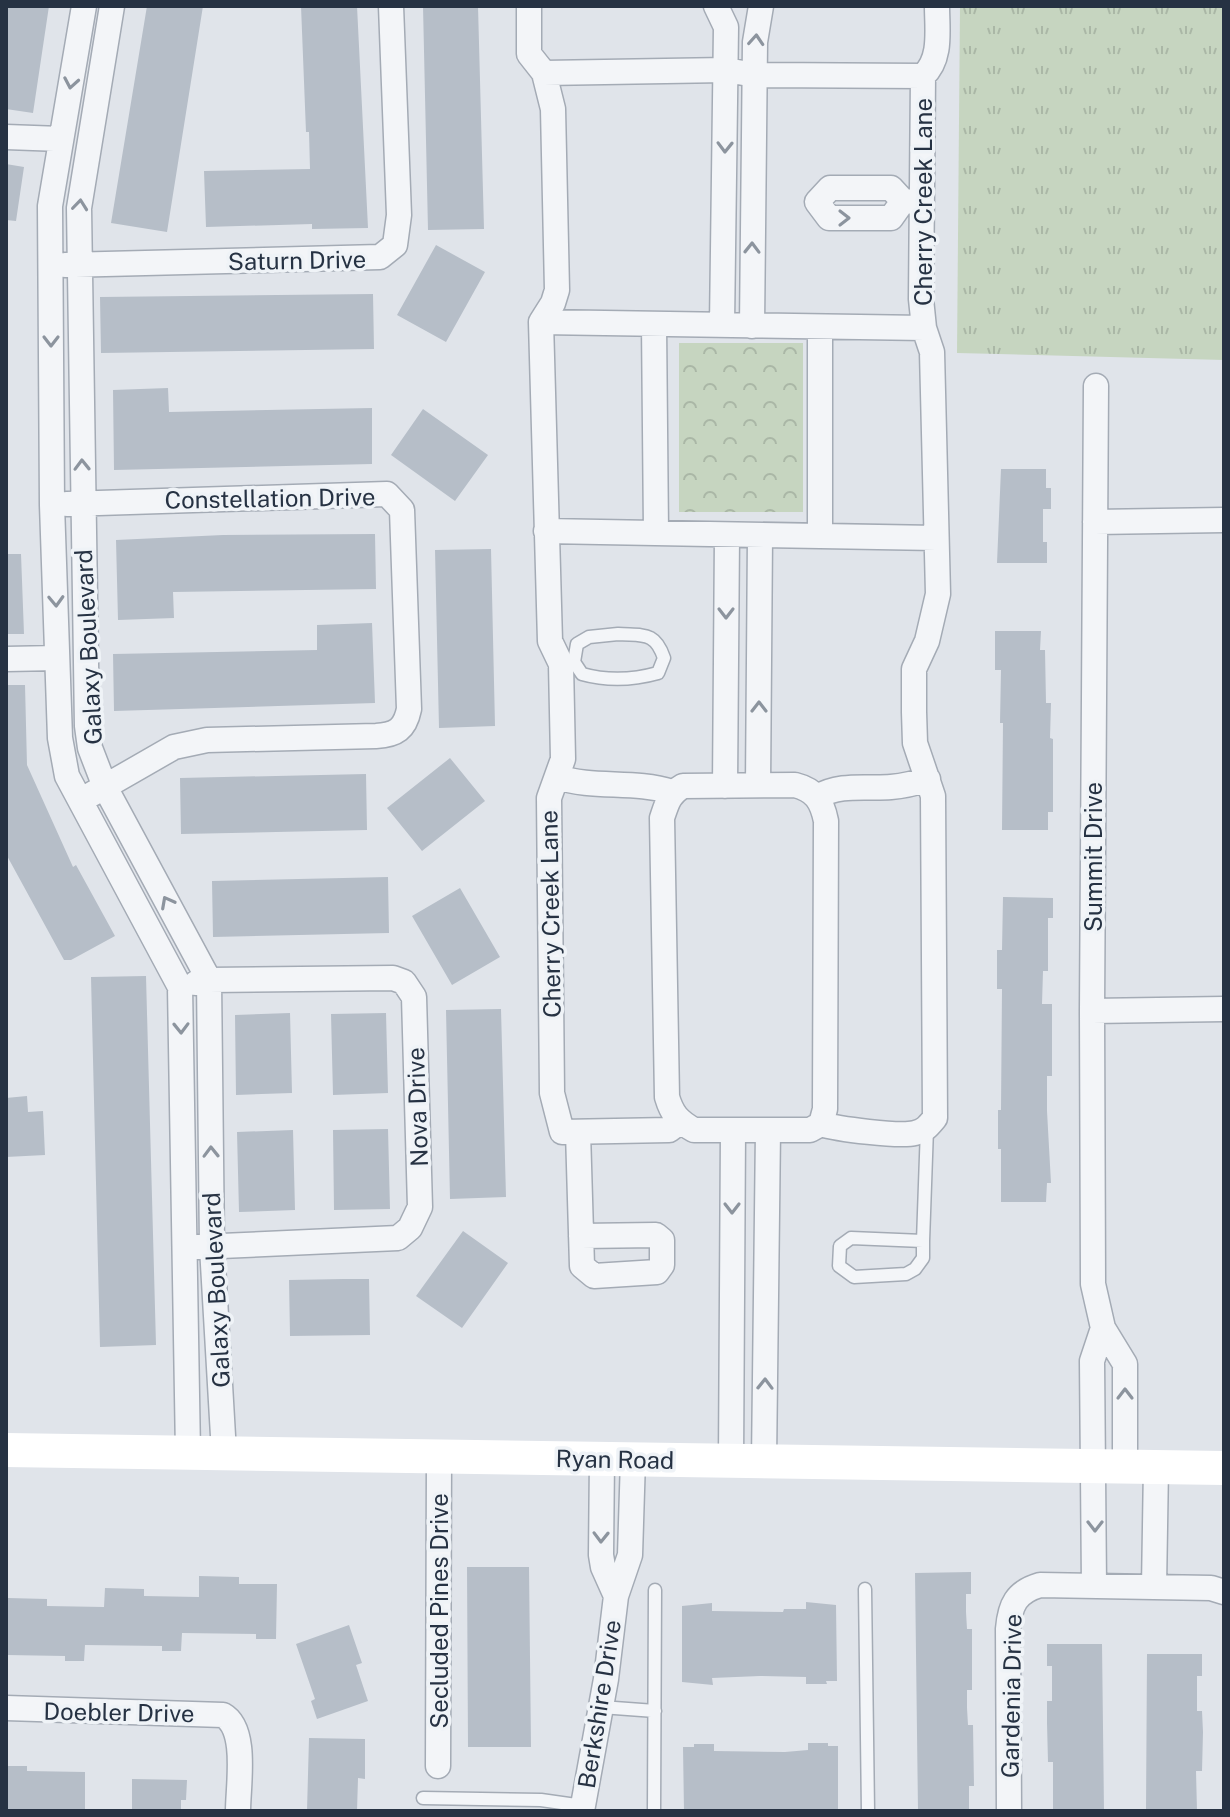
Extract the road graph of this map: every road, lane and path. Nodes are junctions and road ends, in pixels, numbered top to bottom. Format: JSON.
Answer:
{"nodes":[{"id":1,"x":84,"y":6,"type":"edge"},
{"id":2,"x":112,"y":6,"type":"edge"},
{"id":3,"x":391,"y":6,"type":"edge"},
{"id":4,"x":529,"y":6,"type":"edge"},
{"id":5,"x":716,"y":6,"type":"edge"},
{"id":6,"x":761,"y":6,"type":"edge"},
{"id":7,"x":937,"y":6,"type":"edge"},
{"id":8,"x":726,"y":70,"type":"junction"},
{"id":9,"x":544,"y":73,"type":"junction"},
{"id":10,"x":755,"y":75,"type":"junction"},
{"id":11,"x":923,"y":76,"type":"junction"},
{"id":12,"x":6,"y":137,"type":"edge"},
{"id":13,"x":61,"y":139,"type":"junction"},
{"id":14,"x":725,"y":195,"type":"junction"},
{"id":15,"x":753,"y":196,"type":"junction"},
{"id":16,"x":51,"y":265,"type":"junction"},
{"id":17,"x":79,"y":265,"type":"junction"},
{"id":18,"x":541,"y":322,"type":"junction"},
{"id":19,"x":654,"y":324,"type":"junction"},
{"id":20,"x":722,"y":325,"type":"junction"},
{"id":21,"x":752,"y":326,"type":"junction"},
{"id":22,"x":820,"y":327,"type":"junction"},
{"id":23,"x":924,"y":328,"type":"junction"},
{"id":24,"x":1096,"y":386,"type":"dead end"},
{"id":25,"x":82,"y":503,"type":"junction"},
{"id":26,"x":52,"y":505,"type":"junction"},
{"id":27,"x":1224,"y":520,"type":"edge"},
{"id":28,"x":1095,"y":522,"type":"junction"},
{"id":29,"x":546,"y":531,"type":"junction"},
{"id":30,"x":656,"y":532,"type":"junction"},
{"id":31,"x":727,"y":535,"type":"junction"},
{"id":32,"x":760,"y":536,"type":"junction"},
{"id":33,"x":820,"y":536,"type":"junction"},
{"id":34,"x":936,"y":538,"type":"junction"},
{"id":35,"x":57,"y":658,"type":"junction"},
{"id":36,"x":6,"y":659,"type":"edge"},
{"id":37,"x":567,"y":663,"type":"junction"},
{"id":38,"x":557,"y":777,"type":"junction"},
{"id":39,"x":928,"y":779,"type":"junction"},
{"id":40,"x":758,"y":785,"type":"junction"},
{"id":41,"x":725,"y":786,"type":"junction"},
{"id":42,"x":105,"y":787,"type":"junction"},
{"id":43,"x":672,"y":792,"type":"junction"},
{"id":44,"x":817,"y":797,"type":"junction"},
{"id":45,"x":79,"y":801,"type":"junction"},
{"id":46,"x":209,"y":980,"type":"junction"},
{"id":47,"x":180,"y":987,"type":"junction"},
{"id":48,"x":1224,"y":1009,"type":"edge"},
{"id":49,"x":1092,"y":1011,"type":"junction"},
{"id":50,"x":680,"y":1122,"type":"junction"},
{"id":51,"x":821,"y":1124,"type":"junction"},
{"id":52,"x":927,"y":1128,"type":"junction"},
{"id":53,"x":733,"y":1130,"type":"junction"},
{"id":54,"x":768,"y":1130,"type":"junction"},
{"id":55,"x":578,"y":1132,"type":"junction"},
{"id":56,"x":581,"y":1236,"type":"dead end"},
{"id":57,"x":923,"y":1241,"type":"junction"},
{"id":58,"x":184,"y":1247,"type":"junction"},
{"id":59,"x":212,"y":1247,"type":"junction"},
{"id":60,"x":6,"y":1450,"type":"edge"},
{"id":61,"x":188,"y":1453,"type":"junction"},
{"id":62,"x":224,"y":1453,"type":"junction"},
{"id":63,"x":439,"y":1456,"type":"junction"},
{"id":64,"x":617,"y":1459,"type":"junction"},
{"id":65,"x":747,"y":1461,"type":"junction"},
{"id":66,"x":1125,"y":1467,"type":"junction"},
{"id":67,"x":1224,"y":1468,"type":"edge"},
{"id":68,"x":1094,"y":1586,"type":"junction"},
{"id":69,"x":1154,"y":1587,"type":"junction"},
{"id":70,"x":865,"y":1589,"type":"dead end"},
{"id":71,"x":655,"y":1590,"type":"dead end"},
{"id":72,"x":1224,"y":1592,"type":"edge"},
{"id":73,"x":601,"y":1707,"type":"junction"},
{"id":74,"x":6,"y":1708,"type":"edge"},
{"id":75,"x":655,"y":1711,"type":"junction"},
{"id":76,"x":438,"y":1766,"type":"dead end"},
{"id":77,"x":423,"y":1798,"type":"dead end"},
{"id":78,"x":582,"y":1808,"type":"edge"},
{"id":79,"x":238,"y":1811,"type":"edge"},
{"id":80,"x":654,"y":1811,"type":"edge"},
{"id":81,"x":868,"y":1811,"type":"edge"},
{"id":82,"x":1009,"y":1811,"type":"edge"}],
"edges":[{"from":1,"to":13,"type":"street","name":"Galaxy Boulevard","one_way":true},
{"from":17,"to":2,"type":"street","name":"Galaxy Boulevard","one_way":true},
{"from":3,"to":17,"type":"street","name":"Saturn Drive"},
{"from":4,"to":9,"type":"street","name":"Cherry Creek Lane"},
{"from":5,"to":8,"type":"street"},
{"from":10,"to":6,"type":"street","one_way":true},
{"from":7,"to":11,"type":"street","name":"Cherry Creek Lane"},
{"from":8,"to":9,"type":"street","name":"Cherry Creek Lane"},
{"from":8,"to":10,"type":"street","name":"Cherry Creek Lane"},
{"from":8,"to":14,"type":"street","one_way":true},
{"from":9,"to":18,"type":"street","name":"Cherry Creek Lane"},
{"from":10,"to":11,"type":"street","name":"Cherry Creek Lane"},
{"from":10,"to":15,"type":"street"},
{"from":11,"to":23,"type":"street","name":"Cherry Creek Lane"},
{"from":12,"to":13,"type":"street"},
{"from":13,"to":16,"type":"street","name":"Galaxy Boulevard"},
{"from":14,"to":15,"type":"street"},
{"from":14,"to":20,"type":"street"},
{"from":21,"to":15,"type":"street","one_way":true},
{"from":16,"to":17,"type":"street","name":"Saturn Drive"},
{"from":16,"to":26,"type":"street","name":"Galaxy Boulevard","one_way":true},
{"from":25,"to":17,"type":"street","name":"Galaxy Boulevard","one_way":true},
{"from":18,"to":19,"type":"street","name":"Cherry Creek Lane"},
{"from":18,"to":29,"type":"street","name":"Cherry Creek Lane"},
{"from":19,"to":20,"type":"street","name":"Cherry Creek Lane"},
{"from":19,"to":30,"type":"street"},
{"from":20,"to":21,"type":"street","name":"Cherry Creek Lane"},
{"from":21,"to":22,"type":"street","name":"Cherry Creek Lane"},
{"from":22,"to":23,"type":"street","name":"Cherry Creek Lane"},
{"from":22,"to":33,"type":"street"},
{"from":23,"to":34,"type":"street","name":"Cherry Creek Lane"},
{"from":24,"to":28,"type":"street","name":"Summit Drive"},
{"from":25,"to":26,"type":"street","name":"Constellation Drive"},
{"from":25,"to":42,"type":"street","name":"Galaxy Boulevard"},
{"from":25,"to":42,"type":"street","name":"Constellation Drive"},
{"from":26,"to":35,"type":"street","name":"Galaxy Boulevard","one_way":true},
{"from":27,"to":28,"type":"street"},
{"from":28,"to":49,"type":"street","name":"Summit Drive"},
{"from":29,"to":30,"type":"street"},
{"from":29,"to":37,"type":"street","name":"Cherry Creek Lane"},
{"from":30,"to":31,"type":"street"},
{"from":31,"to":32,"type":"street"},
{"from":31,"to":41,"type":"street","one_way":true},
{"from":32,"to":33,"type":"street"},
{"from":40,"to":32,"type":"street","one_way":true},
{"from":33,"to":34,"type":"street"},
{"from":34,"to":39,"type":"street","name":"Cherry Creek Lane"},
{"from":35,"to":36,"type":"street"},
{"from":35,"to":45,"type":"street","name":"Galaxy Boulevard"},
{"from":37,"to":37,"type":"lane"},
{"from":37,"to":38,"type":"street","name":"Cherry Creek Lane"},
{"from":38,"to":43,"type":"street"},
{"from":38,"to":55,"type":"street","name":"Cherry Creek Lane"},
{"from":39,"to":44,"type":"street"},
{"from":39,"to":52,"type":"street","name":"Cherry Creek Lane"},
{"from":40,"to":41,"type":"street"},
{"from":40,"to":44,"type":"street"},
{"from":41,"to":43,"type":"street"},
{"from":42,"to":45,"type":"street","name":"Constellation Drive"},
{"from":46,"to":42,"type":"street","name":"Galaxy Boulevard","one_way":true},
{"from":43,"to":50,"type":"street"},
{"from":44,"to":51,"type":"street"},
{"from":45,"to":47,"type":"street","name":"Galaxy Boulevard"},
{"from":46,"to":47,"type":"street","name":"Nova Drive"},
{"from":59,"to":46,"type":"street","name":"Galaxy Boulevard","one_way":true},
{"from":46,"to":59,"type":"street","name":"Nova Drive"},
{"from":47,"to":58,"type":"street","name":"Galaxy Boulevard","one_way":true},
{"from":48,"to":49,"type":"street"},
{"from":49,"to":66,"type":"street","name":"Summit Drive"},
{"from":50,"to":53,"type":"street"},
{"from":50,"to":55,"type":"street"},
{"from":51,"to":52,"type":"street"},
{"from":51,"to":54,"type":"street"},
{"from":52,"to":57,"type":"lane"},
{"from":53,"to":54,"type":"street"},
{"from":53,"to":65,"type":"street","one_way":true},
{"from":65,"to":54,"type":"street","one_way":true},
{"from":55,"to":56,"type":"street"},
{"from":57,"to":57,"type":"lane"},
{"from":58,"to":59,"type":"street","name":"Nova Drive"},
{"from":58,"to":61,"type":"street","name":"Galaxy Boulevard"},
{"from":59,"to":62,"type":"street","name":"Galaxy Boulevard"},
{"from":60,"to":61,"type":"main road","name":"Ryan Road"},
{"from":61,"to":62,"type":"main road","name":"Ryan Road"},
{"from":62,"to":63,"type":"main road","name":"Ryan Road"},
{"from":63,"to":64,"type":"main road","name":"Ryan Road"},
{"from":63,"to":76,"type":"street","name":"Secluded Pines Drive"},
{"from":64,"to":65,"type":"main road","name":"Ryan Road"},
{"from":64,"to":73,"type":"street","name":"Berkshire Drive"},
{"from":65,"to":66,"type":"main road","name":"Ryan Road"},
{"from":66,"to":67,"type":"main road","name":"Ryan Road"},
{"from":66,"to":68,"type":"street","one_way":true},
{"from":66,"to":69,"type":"street"},
{"from":68,"to":69,"type":"street","name":"Gardenia Drive"},
{"from":68,"to":82,"type":"street","name":"Gardenia Drive"},
{"from":69,"to":72,"type":"street","name":"Gardenia Drive"},
{"from":70,"to":81,"type":"lane"},
{"from":71,"to":75,"type":"lane"},
{"from":73,"to":75,"type":"lane"},
{"from":73,"to":78,"type":"street","name":"Berkshire Drive"},
{"from":74,"to":79,"type":"street","name":"Doebler Drive"},
{"from":75,"to":80,"type":"lane"},
{"from":77,"to":78,"type":"lane"}]}
